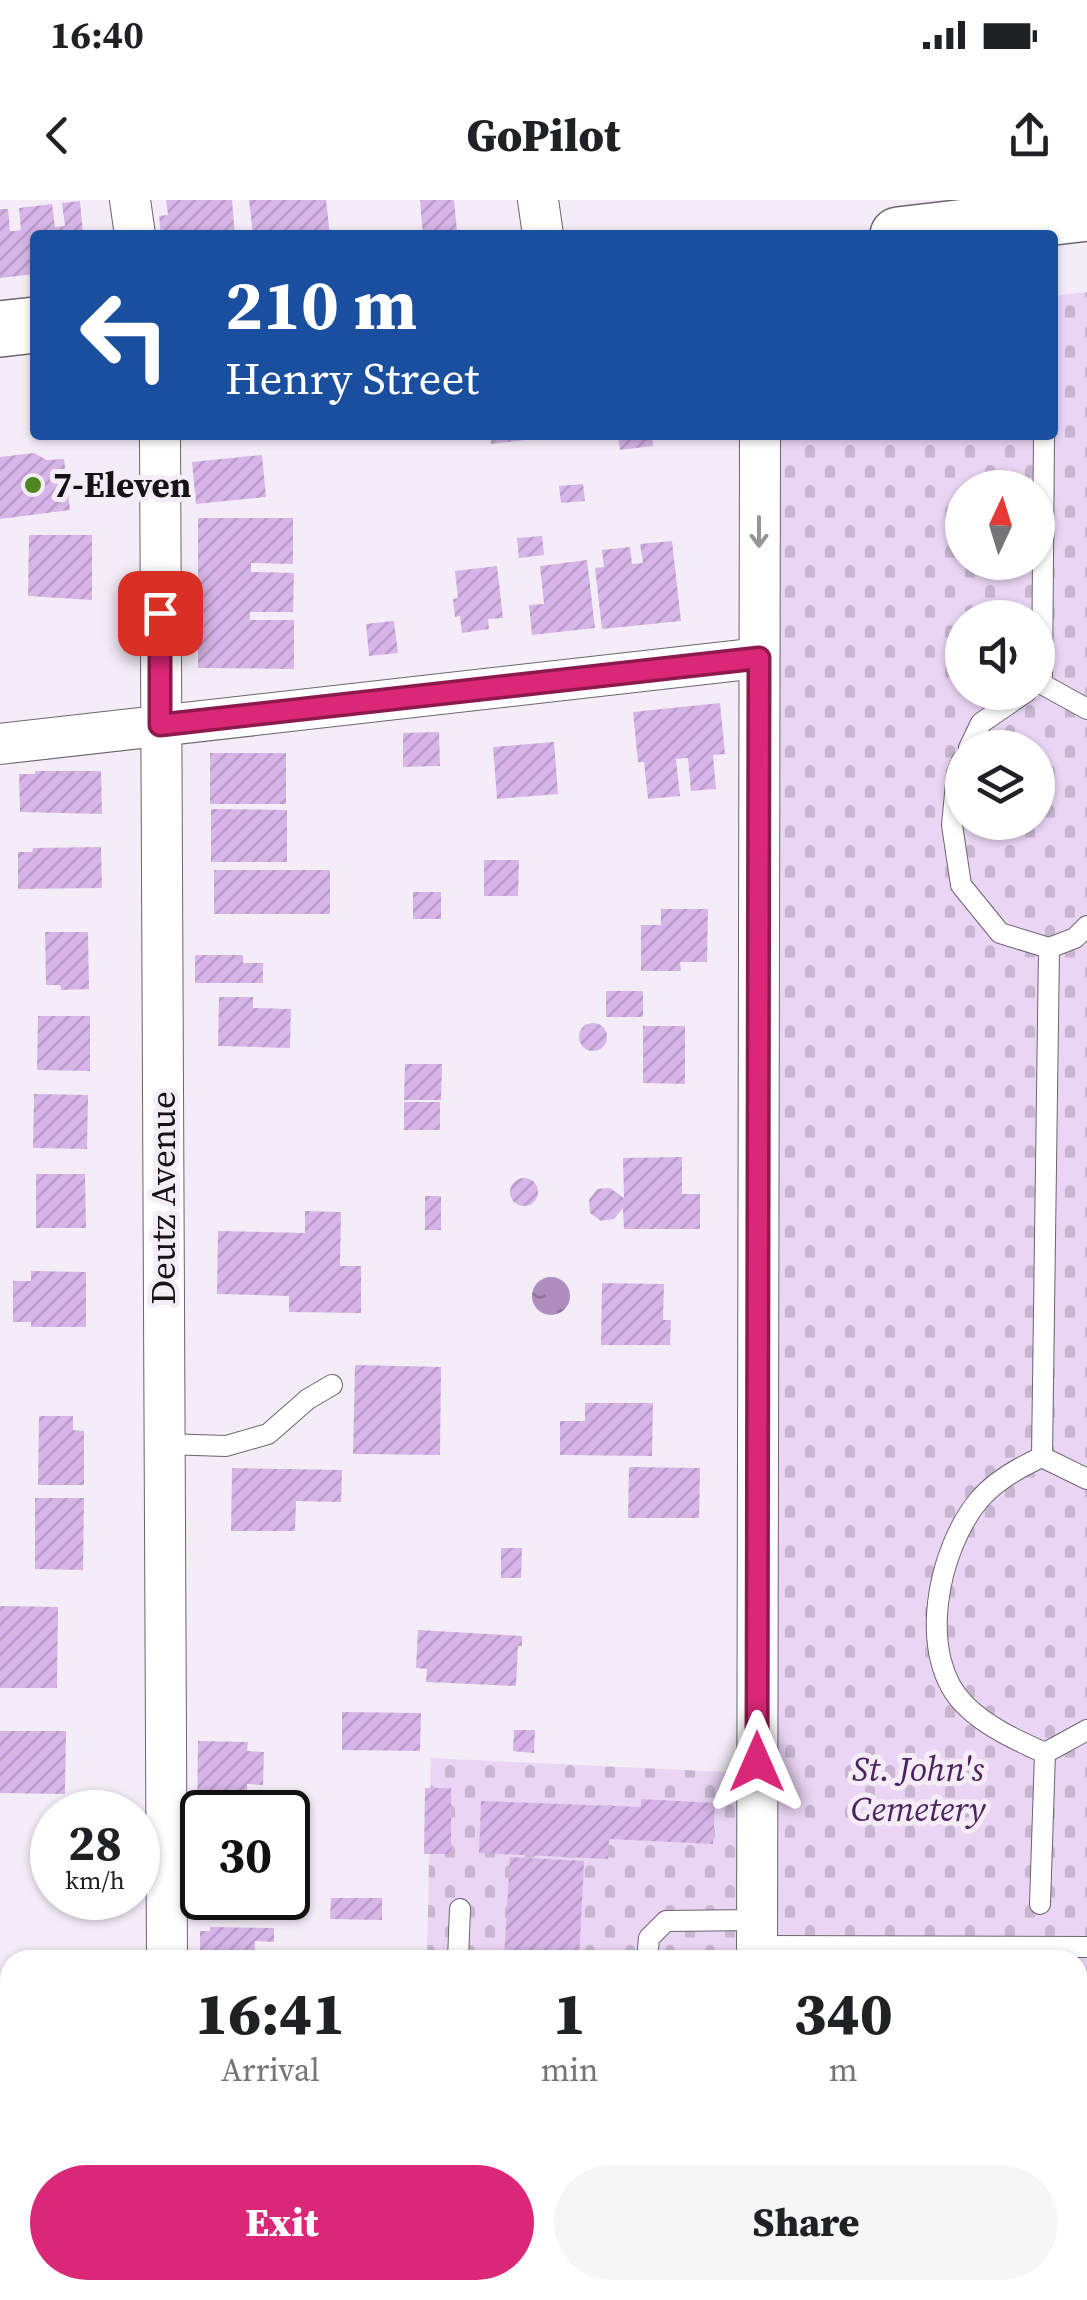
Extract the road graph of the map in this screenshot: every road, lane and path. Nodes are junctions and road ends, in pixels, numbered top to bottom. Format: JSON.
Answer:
{"nodes":[{"id":1,"x":130,"y":200,"type":"edge"},
{"id":2,"x":538,"y":200,"type":"edge"},
{"id":3,"x":931,"y":221,"type":"edge"},
{"id":4,"x":1060,"y":222,"type":"edge"},
{"id":5,"x":133,"y":230,"type":"edge"},
{"id":6,"x":542,"y":230,"type":"edge"},
{"id":7,"x":30,"y":326,"type":"edge"},
{"id":8,"x":0,"y":329,"type":"edge"},
{"id":9,"x":160,"y":440,"type":"edge"},
{"id":10,"x":760,"y":440,"type":"edge"},
{"id":11,"x":1044,"y":440,"type":"edge"},
{"id":12,"x":1038,"y":600,"type":"edge"},
{"id":13,"x":759,"y":658,"type":"junction"},
{"id":14,"x":1055,"y":696,"type":"edge"},
{"id":15,"x":1087,"y":709,"type":"edge"},
{"id":16,"x":1001,"y":710,"type":"edge"},
{"id":17,"x":160,"y":725,"type":"junction"},
{"id":18,"x":978,"y":730,"type":"edge"},
{"id":19,"x":0,"y":744,"type":"edge"},
{"id":20,"x":954,"y":840,"type":"edge"},
{"id":21,"x":1087,"y":926,"type":"edge"},
{"id":22,"x":1049,"y":948,"type":"junction"},
{"id":23,"x":332,"y":1385,"type":"dead end"},
{"id":24,"x":164,"y":1444,"type":"junction"},
{"id":25,"x":1042,"y":1457,"type":"junction"},
{"id":26,"x":1087,"y":1479,"type":"edge"},
{"id":27,"x":1087,"y":1730,"type":"edge"},
{"id":28,"x":1045,"y":1753,"type":"junction"},
{"id":29,"x":1040,"y":1904,"type":"dead end"},
{"id":30,"x":460,"y":1908,"type":"dead end"},
{"id":31,"x":757,"y":1942,"type":"edge"},
{"id":32,"x":1087,"y":1947,"type":"edge"},
{"id":33,"x":168,"y":1950,"type":"edge"},
{"id":34,"x":458,"y":1950,"type":"edge"},
{"id":35,"x":648,"y":1950,"type":"edge"}],
"edges":[{"from":1,"to":5,"type":"street"},
{"from":2,"to":6,"type":"street"},
{"from":3,"to":4,"type":"main road"},
{"from":7,"to":8,"type":"main road"},
{"from":9,"to":17,"type":"street","name":"Deutz Avenue"},
{"from":10,"to":13,"type":"street","one_way":true},
{"from":11,"to":12,"type":"lane"},
{"from":13,"to":17,"type":"street"},
{"from":13,"to":31,"type":"street"},
{"from":14,"to":15,"type":"lane"},
{"from":16,"to":18,"type":"lane"},
{"from":17,"to":19,"type":"street"},
{"from":17,"to":24,"type":"street","name":"Deutz Avenue"},
{"from":20,"to":22,"type":"lane"},
{"from":21,"to":22,"type":"lane"},
{"from":22,"to":25,"type":"lane"},
{"from":23,"to":24,"type":"lane"},
{"from":24,"to":33,"type":"street","name":"Deutz Avenue"},
{"from":25,"to":26,"type":"lane"},
{"from":25,"to":28,"type":"lane"},
{"from":27,"to":28,"type":"lane"},
{"from":28,"to":29,"type":"lane"},
{"from":30,"to":34,"type":"lane"},
{"from":31,"to":32,"type":"lane"},
{"from":31,"to":35,"type":"lane"}]}
